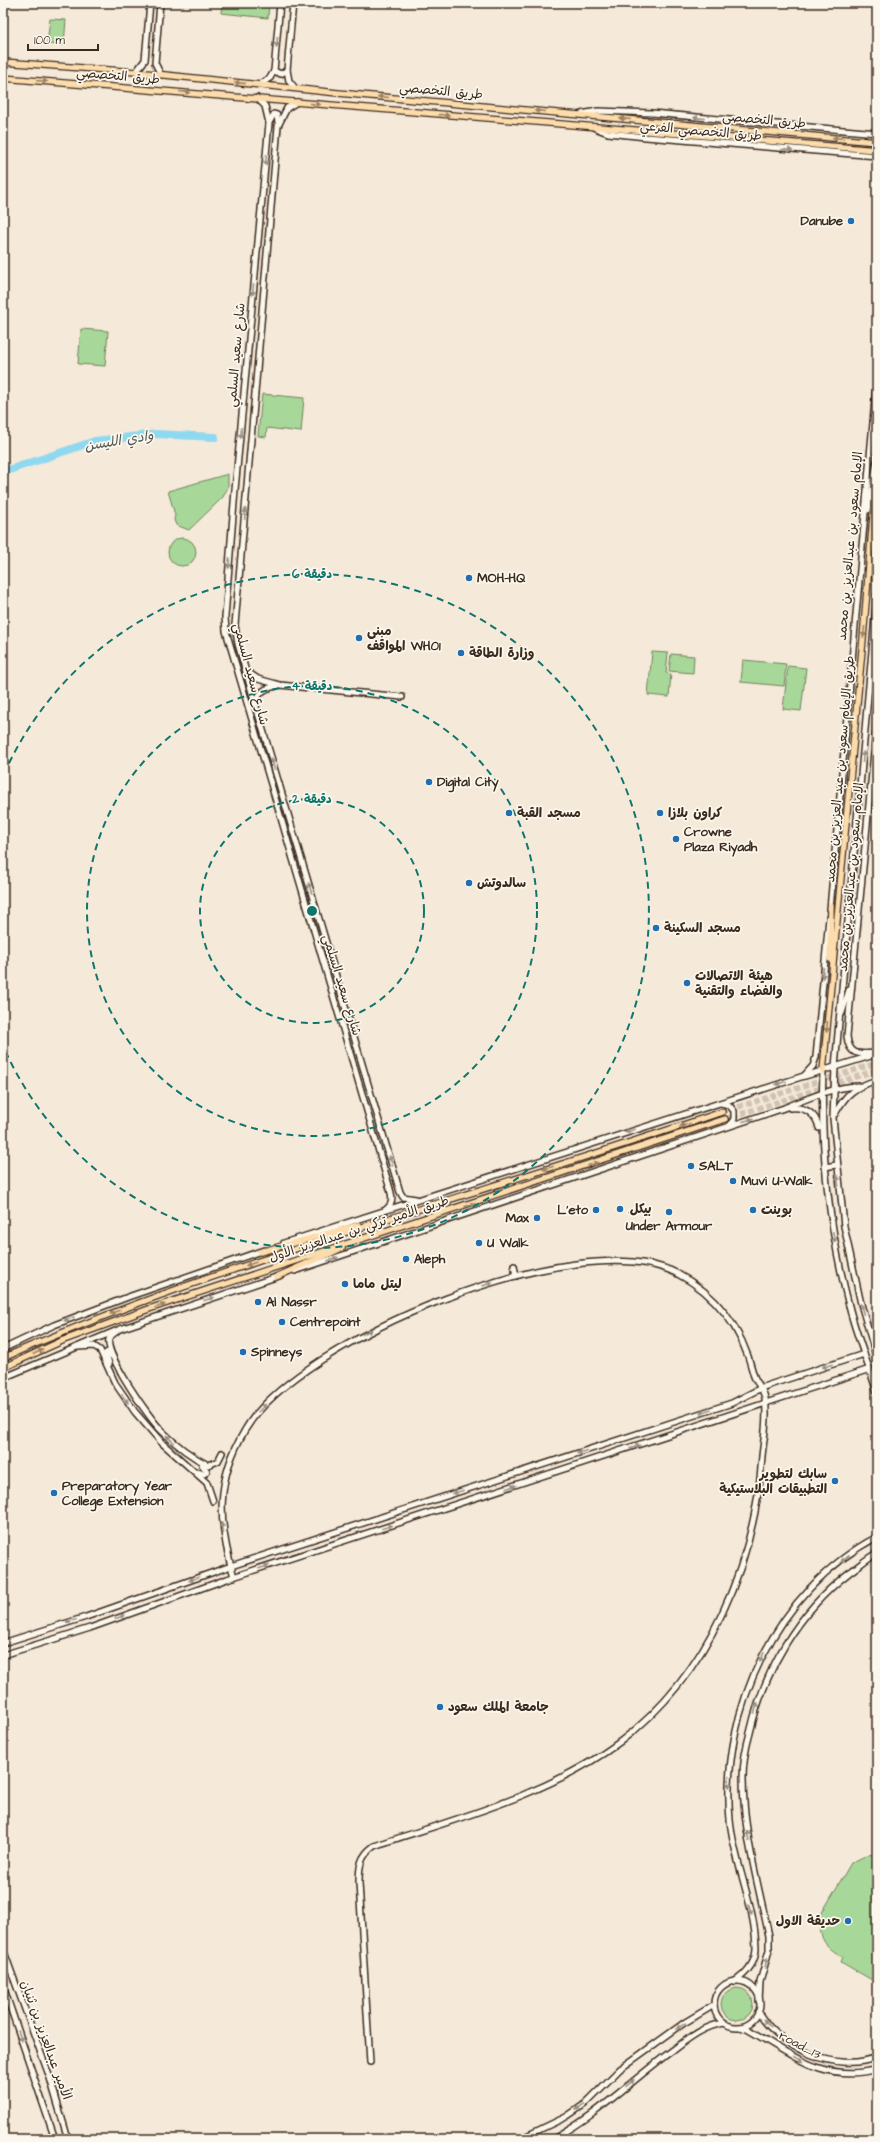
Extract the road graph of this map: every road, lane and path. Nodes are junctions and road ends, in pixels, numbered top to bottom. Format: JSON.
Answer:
{"nodes":[{"id":1,"x":151,"y":3,"type":"edge"},
{"id":2,"x":159,"y":3,"type":"edge"},
{"id":3,"x":280,"y":3,"type":"edge"},
{"id":4,"x":293,"y":3,"type":"edge"},
{"id":5,"x":148,"y":22,"type":"junction"},
{"id":6,"x":158,"y":23,"type":"junction"},
{"id":7,"x":145,"y":60,"type":"junction"},
{"id":8,"x":3,"y":62,"type":"edge"},
{"id":9,"x":155,"y":63,"type":"junction"},
{"id":10,"x":286,"y":70,"type":"junction"},
{"id":11,"x":274,"y":71,"type":"junction"},
{"id":12,"x":136,"y":72,"type":"junction"},
{"id":13,"x":161,"y":75,"type":"junction"},
{"id":14,"x":3,"y":78,"type":"edge"},
{"id":15,"x":259,"y":85,"type":"junction"},
{"id":16,"x":295,"y":88,"type":"junction"},
{"id":17,"x":257,"y":98,"type":"junction"},
{"id":18,"x":297,"y":102,"type":"junction"},
{"id":19,"x":579,"y":114,"type":"junction"},
{"id":20,"x":270,"y":123,"type":"junction"},
{"id":21,"x":278,"y":126,"type":"junction"},
{"id":22,"x":595,"y":128,"type":"junction"},
{"id":23,"x":877,"y":133,"type":"edge"},
{"id":24,"x":877,"y":142,"type":"edge"},
{"id":25,"x":267,"y":146,"type":"junction"},
{"id":26,"x":276,"y":148,"type":"junction"},
{"id":27,"x":877,"y":150,"type":"edge"},
{"id":28,"x":877,"y":156,"type":"edge"},
{"id":29,"x":258,"y":247,"type":"junction"},
{"id":30,"x":269,"y":248,"type":"junction"},
{"id":31,"x":877,"y":377,"type":"edge"},
{"id":32,"x":877,"y":462,"type":"edge"},
{"id":33,"x":877,"y":468,"type":"edge"},
{"id":34,"x":865,"y":520,"type":"junction"},
{"id":35,"x":877,"y":595,"type":"edge"},
{"id":36,"x":877,"y":650,"type":"edge"},
{"id":37,"x":246,"y":670,"type":"junction"},
{"id":38,"x":280,"y":685,"type":"junction"},
{"id":39,"x":868,"y":696,"type":"junction"},
{"id":40,"x":402,"y":697,"type":"dead end"},
{"id":41,"x":255,"y":703,"type":"junction"},
{"id":42,"x":877,"y":720,"type":"edge"},
{"id":43,"x":831,"y":905,"type":"junction"},
{"id":44,"x":853,"y":978,"type":"junction"},
{"id":45,"x":830,"y":988,"type":"junction"},
{"id":46,"x":839,"y":1022,"type":"junction"},
{"id":47,"x":877,"y":1053,"type":"edge"},
{"id":48,"x":836,"y":1067,"type":"junction"},
{"id":49,"x":823,"y":1071,"type":"junction"},
{"id":50,"x":804,"y":1076,"type":"junction"},
{"id":51,"x":877,"y":1080,"type":"edge"},
{"id":52,"x":859,"y":1086,"type":"junction"},
{"id":53,"x":836,"y":1089,"type":"junction"},
{"id":54,"x":822,"y":1092,"type":"junction"},
{"id":55,"x":716,"y":1104,"type":"junction"},
{"id":56,"x":784,"y":1108,"type":"junction"},
{"id":57,"x":722,"y":1112,"type":"tunnel mouth"},
{"id":58,"x":833,"y":1118,"type":"junction"},
{"id":59,"x":725,"y":1119,"type":"tunnel mouth"},
{"id":60,"x":722,"y":1129,"type":"junction"},
{"id":61,"x":822,"y":1138,"type":"junction"},
{"id":62,"x":836,"y":1165,"type":"junction"},
{"id":63,"x":825,"y":1167,"type":"junction"},
{"id":64,"x":398,"y":1186,"type":"junction"},
{"id":65,"x":390,"y":1189,"type":"junction"},
{"id":66,"x":423,"y":1199,"type":"junction"},
{"id":67,"x":380,"y":1214,"type":"junction"},
{"id":68,"x":398,"y":1216,"type":"junction"},
{"id":69,"x":390,"y":1229,"type":"junction"},
{"id":70,"x":260,"y":1252,"type":"junction"},
{"id":71,"x":514,"y":1266,"type":"dead end"},
{"id":72,"x":516,"y":1276,"type":"junction"},
{"id":73,"x":276,"y":1277,"type":"junction"},
{"id":74,"x":120,"y":1329,"type":"junction"},
{"id":75,"x":75,"y":1347,"type":"junction"},
{"id":76,"x":3,"y":1349,"type":"edge"},
{"id":77,"x":864,"y":1354,"type":"junction"},
{"id":78,"x":3,"y":1358,"type":"edge"},
{"id":79,"x":877,"y":1359,"type":"edge"},
{"id":80,"x":116,"y":1362,"type":"junction"},
{"id":81,"x":3,"y":1368,"type":"edge"},
{"id":82,"x":870,"y":1369,"type":"junction"},
{"id":83,"x":3,"y":1378,"type":"edge"},
{"id":84,"x":115,"y":1383,"type":"junction"},
{"id":85,"x":762,"y":1387,"type":"junction"},
{"id":86,"x":877,"y":1392,"type":"edge"},
{"id":87,"x":766,"y":1404,"type":"junction"},
{"id":88,"x":185,"y":1452,"type":"junction"},
{"id":89,"x":222,"y":1453,"type":"dead end"},
{"id":90,"x":562,"y":1458,"type":"junction"},
{"id":91,"x":186,"y":1465,"type":"junction"},
{"id":92,"x":566,"y":1469,"type":"junction"},
{"id":93,"x":213,"y":1501,"type":"dead end"},
{"id":94,"x":877,"y":1537,"type":"edge"},
{"id":95,"x":877,"y":1553,"type":"edge"},
{"id":96,"x":231,"y":1566,"type":"junction"},
{"id":97,"x":234,"y":1577,"type":"junction"},
{"id":98,"x":86,"y":1617,"type":"junction"},
{"id":99,"x":90,"y":1628,"type":"junction"},
{"id":100,"x":3,"y":1643,"type":"edge"},
{"id":101,"x":3,"y":1656,"type":"edge"},
{"id":102,"x":3,"y":1949,"type":"edge"},
{"id":103,"x":734,"y":1982,"type":"junction"},
{"id":104,"x":3,"y":1986,"type":"edge"},
{"id":105,"x":759,"y":2001,"type":"junction"},
{"id":106,"x":714,"y":2005,"type":"junction"},
{"id":107,"x":758,"y":2012,"type":"junction"},
{"id":108,"x":724,"y":2023,"type":"junction"},
{"id":109,"x":740,"y":2027,"type":"junction"},
{"id":110,"x":877,"y":2057,"type":"edge"},
{"id":111,"x":370,"y":2062,"type":"dead end"},
{"id":112,"x":877,"y":2069,"type":"edge"},
{"id":113,"x":55,"y":2139,"type":"edge"},
{"id":114,"x":68,"y":2139,"type":"edge"},
{"id":115,"x":520,"y":2139,"type":"edge"},
{"id":116,"x":553,"y":2139,"type":"edge"}],
"edges":[{"from":1,"to":5,"type":"street"},
{"from":2,"to":6,"type":"street"},
{"from":3,"to":11,"type":"street","one_way":true},
{"from":4,"to":10,"type":"street"},
{"from":5,"to":6,"type":"street"},
{"from":5,"to":7,"type":"street"},
{"from":6,"to":9,"type":"street"},
{"from":7,"to":9,"type":"street"},
{"from":7,"to":12,"type":"street"},
{"from":8,"to":12,"type":"main road","name":"طريق التخصصي"},
{"from":9,"to":13,"type":"street"},
{"from":10,"to":11,"type":"street"},
{"from":10,"to":16,"type":"street"},
{"from":11,"to":15,"type":"street"},
{"from":12,"to":13,"type":"main road","name":"طريق التخصصي"},
{"from":15,"to":13,"type":"main road","name":"طريق التخصصي","one_way":true},
{"from":14,"to":17,"type":"main road","name":"طريق التخصصي","one_way":true},
{"from":15,"to":16,"type":"main road","name":"طريق التخصصي"},
{"from":19,"to":16,"type":"main road","name":"طريق التخصصي","one_way":true},
{"from":17,"to":18,"type":"main road","name":"طريق التخصصي"},
{"from":17,"to":20,"type":"street","name":"شارع سعيد السلمي"},
{"from":18,"to":21,"type":"street","name":"شارع سعيد السلمي"},
{"from":18,"to":22,"type":"main road","name":"طريق التخصصي","one_way":true},
{"from":23,"to":19,"type":"street","name":"طريق التخصصي الفرعي","one_way":true},
{"from":24,"to":19,"type":"main road","name":"طريق التخصصي","one_way":true},
{"from":20,"to":21,"type":"street"},
{"from":20,"to":25,"type":"street","name":"شارع سعيد السلمي"},
{"from":21,"to":26,"type":"street","name":"شارع سعيد السلمي"},
{"from":22,"to":27,"type":"main road","name":"طريق التخصصي"},
{"from":22,"to":28,"type":"street","name":"طريق التخصصي الفرعي","one_way":true},
{"from":25,"to":26,"type":"street"},
{"from":25,"to":29,"type":"street","name":"شارع سعيد السلمي","one_way":true},
{"from":26,"to":30,"type":"street","name":"شارع سعيد السلمي"},
{"from":29,"to":30,"type":"street"},
{"from":29,"to":65,"type":"street","name":"شارع سعيد السلمي","one_way":true},
{"from":37,"to":30,"type":"street","name":"شارع سعيد السلمي","one_way":true},
{"from":31,"to":34,"type":"street","name":"الإمام سعود بن عبدالعزيز بن محمد"},
{"from":32,"to":34,"type":"street"},
{"from":33,"to":45,"type":"main road","name":"طريق الإمام سعود بن عبد العزيز بن محمد","one_way":true},
{"from":34,"to":43,"type":"street","name":"الإمام سعود بن عبدالعزيز بن محمد"},
{"from":35,"to":39,"type":"street","name":"طريق الإمام سعود بن عبد العزيز بن محمد"},
{"from":36,"to":39,"type":"street"},
{"from":37,"to":38,"type":"street"},
{"from":37,"to":41,"type":"street","name":"شارع سعيد السلمي"},
{"from":38,"to":40,"type":"street"},
{"from":38,"to":41,"type":"street"},
{"from":46,"to":39,"type":"street","name":"طريق الإمام سعود بن عبد العزيز بن محمد","one_way":true},
{"from":64,"to":41,"type":"street","name":"شارع سعيد السلمي","one_way":true},
{"from":42,"to":44,"type":"street","name":"الإمام سعود بن عبدالعزيز بن محمد"},
{"from":43,"to":45,"type":"main road"},
{"from":43,"to":50,"type":"street","name":"الإمام سعود بن عبدالعزيز بن محمد","one_way":true},
{"from":44,"to":46,"type":"street"},
{"from":44,"to":47,"type":"street","name":"الإمام سعود بن عبدالعزيز بن محمد"},
{"from":45,"to":49,"type":"main road","name":"طريق الإمام سعود بن عبد العزيز بن محمد","one_way":true},
{"from":46,"to":48,"type":"street","name":"طريق الإمام سعود بن عبد العزيز بن محمد"},
{"from":47,"to":48,"type":"street"},
{"from":48,"to":49,"type":"street"},
{"from":48,"to":53,"type":"street","name":"طريق الإمام سعود بن عبد العزيز بن محمد"},
{"from":49,"to":50,"type":"street"},
{"from":49,"to":54,"type":"street"},
{"from":50,"to":55,"type":"street","one_way":true},
{"from":51,"to":52,"type":"street"},
{"from":52,"to":53,"type":"street"},
{"from":52,"to":58,"type":"street"},
{"from":53,"to":54,"type":"street"},
{"from":53,"to":58,"type":"street"},
{"from":54,"to":56,"type":"street"},
{"from":54,"to":61,"type":"street"},
{"from":55,"to":60,"type":"street"},
{"from":55,"to":66,"type":"street","one_way":true},
{"from":60,"to":56,"type":"street","one_way":true},
{"from":56,"to":61,"type":"street"},
{"from":57,"to":68,"type":"main road","name":"طريق الأمير تركي بن عبدالعزيز الأول","one_way":true},
{"from":58,"to":62,"type":"street"},
{"from":69,"to":59,"type":"main road","name":"طريق الأمير تركي بن عبدالعزيز الأول","one_way":true},
{"from":73,"to":60,"type":"street","one_way":true},
{"from":61,"to":63,"type":"street"},
{"from":62,"to":63,"type":"street"},
{"from":79,"to":62,"type":"street","one_way":true},
{"from":63,"to":77,"type":"street","one_way":true},
{"from":64,"to":65,"type":"street"},
{"from":64,"to":66,"type":"street","name":"شارع سعيد السلمي"},
{"from":65,"to":67,"type":"street","name":"شارع سعيد السلمي"},
{"from":66,"to":67,"type":"street"},
{"from":67,"to":70,"type":"street"},
{"from":68,"to":70,"type":"main road"},
{"from":68,"to":78,"type":"main road","name":"طريق الأمير تركي بن عبدالعزيز الأول","one_way":true},
{"from":69,"to":73,"type":"main road"},
{"from":81,"to":69,"type":"main road","name":"طريق الأمير تركي بن عبدالعزيز الأول","one_way":true},
{"from":70,"to":76,"type":"street","one_way":true},
{"from":71,"to":72,"type":"street"},
{"from":72,"to":85,"type":"street"},
{"from":96,"to":72,"type":"street","one_way":true},
{"from":74,"to":73,"type":"street","one_way":true},
{"from":74,"to":75,"type":"street"},
{"from":74,"to":80,"type":"street"},
{"from":75,"to":83,"type":"street"},
{"from":75,"to":84,"type":"street"},
{"from":77,"to":82,"type":"street"},
{"from":77,"to":85,"type":"street","one_way":true},
{"from":80,"to":84,"type":"street"},
{"from":88,"to":80,"type":"street","one_way":true},
{"from":82,"to":86,"type":"street"},
{"from":82,"to":87,"type":"street"},
{"from":84,"to":91,"type":"street","one_way":true},
{"from":85,"to":87,"type":"street"},
{"from":85,"to":90,"type":"street","one_way":true},
{"from":92,"to":87,"type":"street","one_way":true},
{"from":87,"to":111,"type":"street"},
{"from":88,"to":89,"type":"street"},
{"from":88,"to":91,"type":"street"},
{"from":90,"to":92,"type":"street"},
{"from":90,"to":96,"type":"street","one_way":true},
{"from":91,"to":93,"type":"street"},
{"from":97,"to":92,"type":"street","one_way":true},
{"from":94,"to":103,"type":"street","one_way":true},
{"from":105,"to":95,"type":"street","one_way":true},
{"from":96,"to":97,"type":"street"},
{"from":96,"to":98,"type":"street","one_way":true},
{"from":99,"to":97,"type":"street","one_way":true},
{"from":98,"to":99,"type":"street"},
{"from":98,"to":100,"type":"street","one_way":true},
{"from":99,"to":101,"type":"street"},
{"from":102,"to":114,"type":"street","name":"الأمير عبدالعزيز بن ثنيان"},
{"from":103,"to":105,"type":"street"},
{"from":103,"to":106,"type":"street"},
{"from":104,"to":113,"type":"street","name":"الأمير عبدالعزيز بن ثنيان","one_way":true},
{"from":105,"to":107,"type":"street"},
{"from":106,"to":108,"type":"street"},
{"from":106,"to":115,"type":"street","one_way":true},
{"from":107,"to":109,"type":"street"},
{"from":110,"to":107,"type":"street","one_way":true},
{"from":108,"to":109,"type":"street"},
{"from":116,"to":108,"type":"street","one_way":true},
{"from":109,"to":112,"type":"street","name":"road_13","one_way":true}]}
